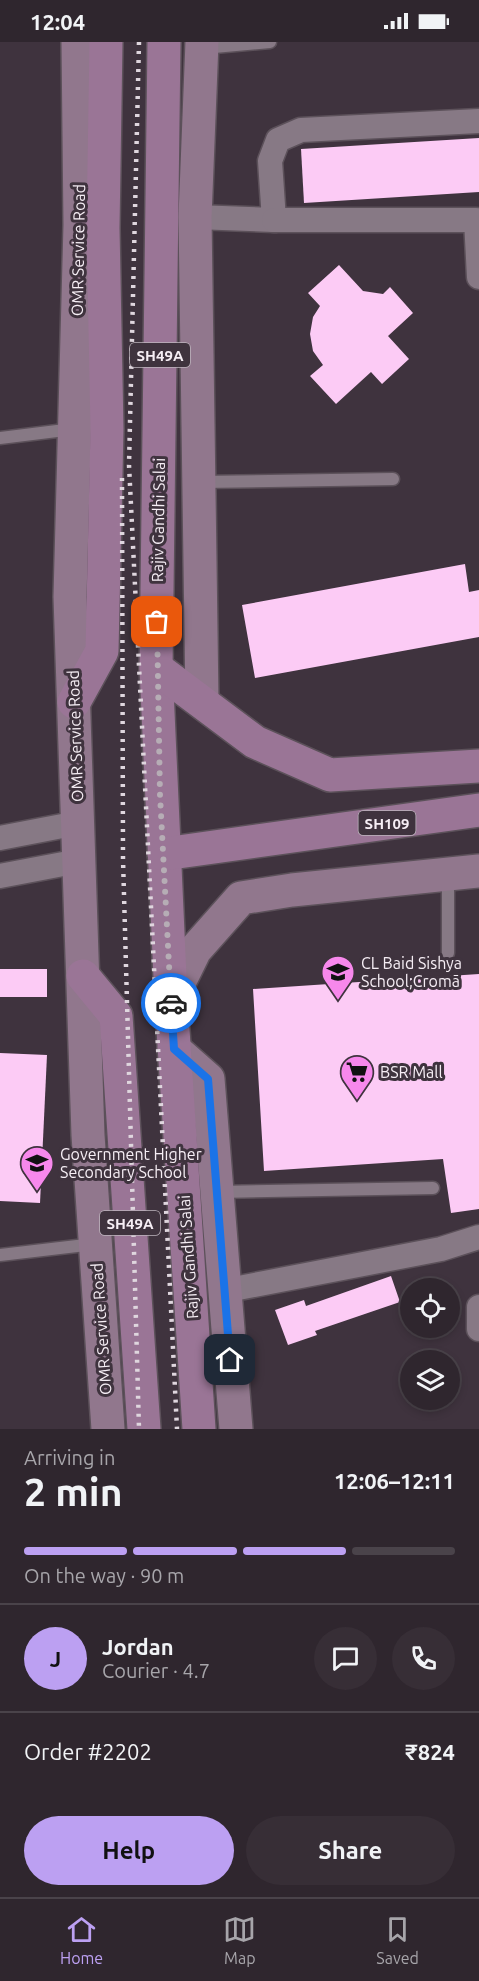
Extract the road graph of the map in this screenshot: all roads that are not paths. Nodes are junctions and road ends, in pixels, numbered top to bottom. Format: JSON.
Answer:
{"nodes":[{"id":1,"x":78,"y":42,"type":"edge"},
{"id":2,"x":106,"y":42,"type":"edge"},
{"id":3,"x":164,"y":42,"type":"edge"},
{"id":4,"x":270,"y":42,"type":"edge"},
{"id":5,"x":202,"y":45,"type":"edge"},
{"id":6,"x":479,"y":122,"type":"edge"},
{"id":7,"x":195,"y":217,"type":"junction"},
{"id":8,"x":274,"y":220,"type":"junction"},
{"id":9,"x":478,"y":220,"type":"edge"},
{"id":10,"x":479,"y":277,"type":"edge"},
{"id":11,"x":74,"y":429,"type":"junction"},
{"id":12,"x":0,"y":438,"type":"edge"},
{"id":13,"x":393,"y":479,"type":"dead end"},
{"id":14,"x":201,"y":482,"type":"junction"},
{"id":15,"x":156,"y":668,"type":"junction"},
{"id":16,"x":202,"y":700,"type":"junction"},
{"id":17,"x":74,"y":702,"type":"junction"},
{"id":18,"x":479,"y":766,"type":"edge"},
{"id":19,"x":479,"y":810,"type":"edge"},
{"id":20,"x":78,"y":824,"type":"junction"},
{"id":21,"x":0,"y":838,"type":"edge"},
{"id":22,"x":164,"y":854,"type":"junction"},
{"id":23,"x":79,"y":861,"type":"junction"},
{"id":24,"x":463,"y":873,"type":"edge"},
{"id":25,"x":0,"y":876,"type":"edge"},
{"id":26,"x":448,"y":952,"type":"dead end"},
{"id":27,"x":83,"y":976,"type":"junction"},
{"id":28,"x":171,"y":999,"type":"junction"},
{"id":29,"x":174,"y":1049,"type":"junction"},
{"id":30,"x":433,"y":1188,"type":"dead end"},
{"id":31,"x":217,"y":1192,"type":"junction"},
{"id":32,"x":479,"y":1237,"type":"edge"},
{"id":33,"x":95,"y":1244,"type":"junction"},
{"id":34,"x":0,"y":1255,"type":"edge"},
{"id":35,"x":224,"y":1291,"type":"junction"},
{"id":36,"x":479,"y":1307,"type":"edge"},
{"id":37,"x":479,"y":1329,"type":"edge"},
{"id":38,"x":108,"y":1429,"type":"edge"},
{"id":39,"x":144,"y":1429,"type":"edge"},
{"id":40,"x":199,"y":1429,"type":"edge"},
{"id":41,"x":236,"y":1429,"type":"edge"}],
"edges":[{"from":1,"to":11,"type":"street","name":"OMR Service Road"},
{"from":2,"to":17,"type":"main road","number":"SH49A"},
{"from":3,"to":15,"type":"main road","name":"Rajiv Gandhi Salai","number":"SH49A"},
{"from":4,"to":5,"type":"lane"},
{"from":5,"to":7,"type":"street"},
{"from":6,"to":8,"type":"street"},
{"from":7,"to":8,"type":"street"},
{"from":7,"to":14,"type":"street"},
{"from":8,"to":9,"type":"street"},
{"from":9,"to":10,"type":"street"},
{"from":11,"to":12,"type":"lane"},
{"from":11,"to":17,"type":"street","name":"OMR Service Road"},
{"from":13,"to":14,"type":"lane"},
{"from":14,"to":16,"type":"street"},
{"from":15,"to":16,"type":"main road"},
{"from":15,"to":22,"type":"main road","name":"Rajiv Gandhi Salai","number":"SH49A"},
{"from":16,"to":18,"type":"main road"},
{"from":17,"to":20,"type":"street","name":"OMR Service Road"},
{"from":19,"to":22,"type":"main road","number":"SH109"},
{"from":20,"to":21,"type":"street"},
{"from":20,"to":23,"type":"street","name":"OMR Service Road"},
{"from":22,"to":28,"type":"main road","name":"Rajiv Gandhi Salai","number":"SH49A"},
{"from":23,"to":25,"type":"street"},
{"from":23,"to":27,"type":"street","name":"OMR Service Road"},
{"from":24,"to":26,"type":"lane"},
{"from":24,"to":28,"type":"street"},
{"from":27,"to":33,"type":"street","name":"OMR Service Road"},
{"from":27,"to":39,"type":"main road","number":"SH49A"},
{"from":28,"to":29,"type":"main road","name":"Rajiv Gandhi Salai","number":"SH49A"},
{"from":29,"to":31,"type":"street"},
{"from":29,"to":40,"type":"main road","name":"Rajiv Gandhi Salai","number":"SH49A"},
{"from":30,"to":31,"type":"lane"},
{"from":31,"to":35,"type":"street"},
{"from":32,"to":35,"type":"street"},
{"from":33,"to":34,"type":"lane"},
{"from":33,"to":38,"type":"street","name":"OMR Service Road"},
{"from":35,"to":41,"type":"street"},
{"from":36,"to":37,"type":"street"}]}
